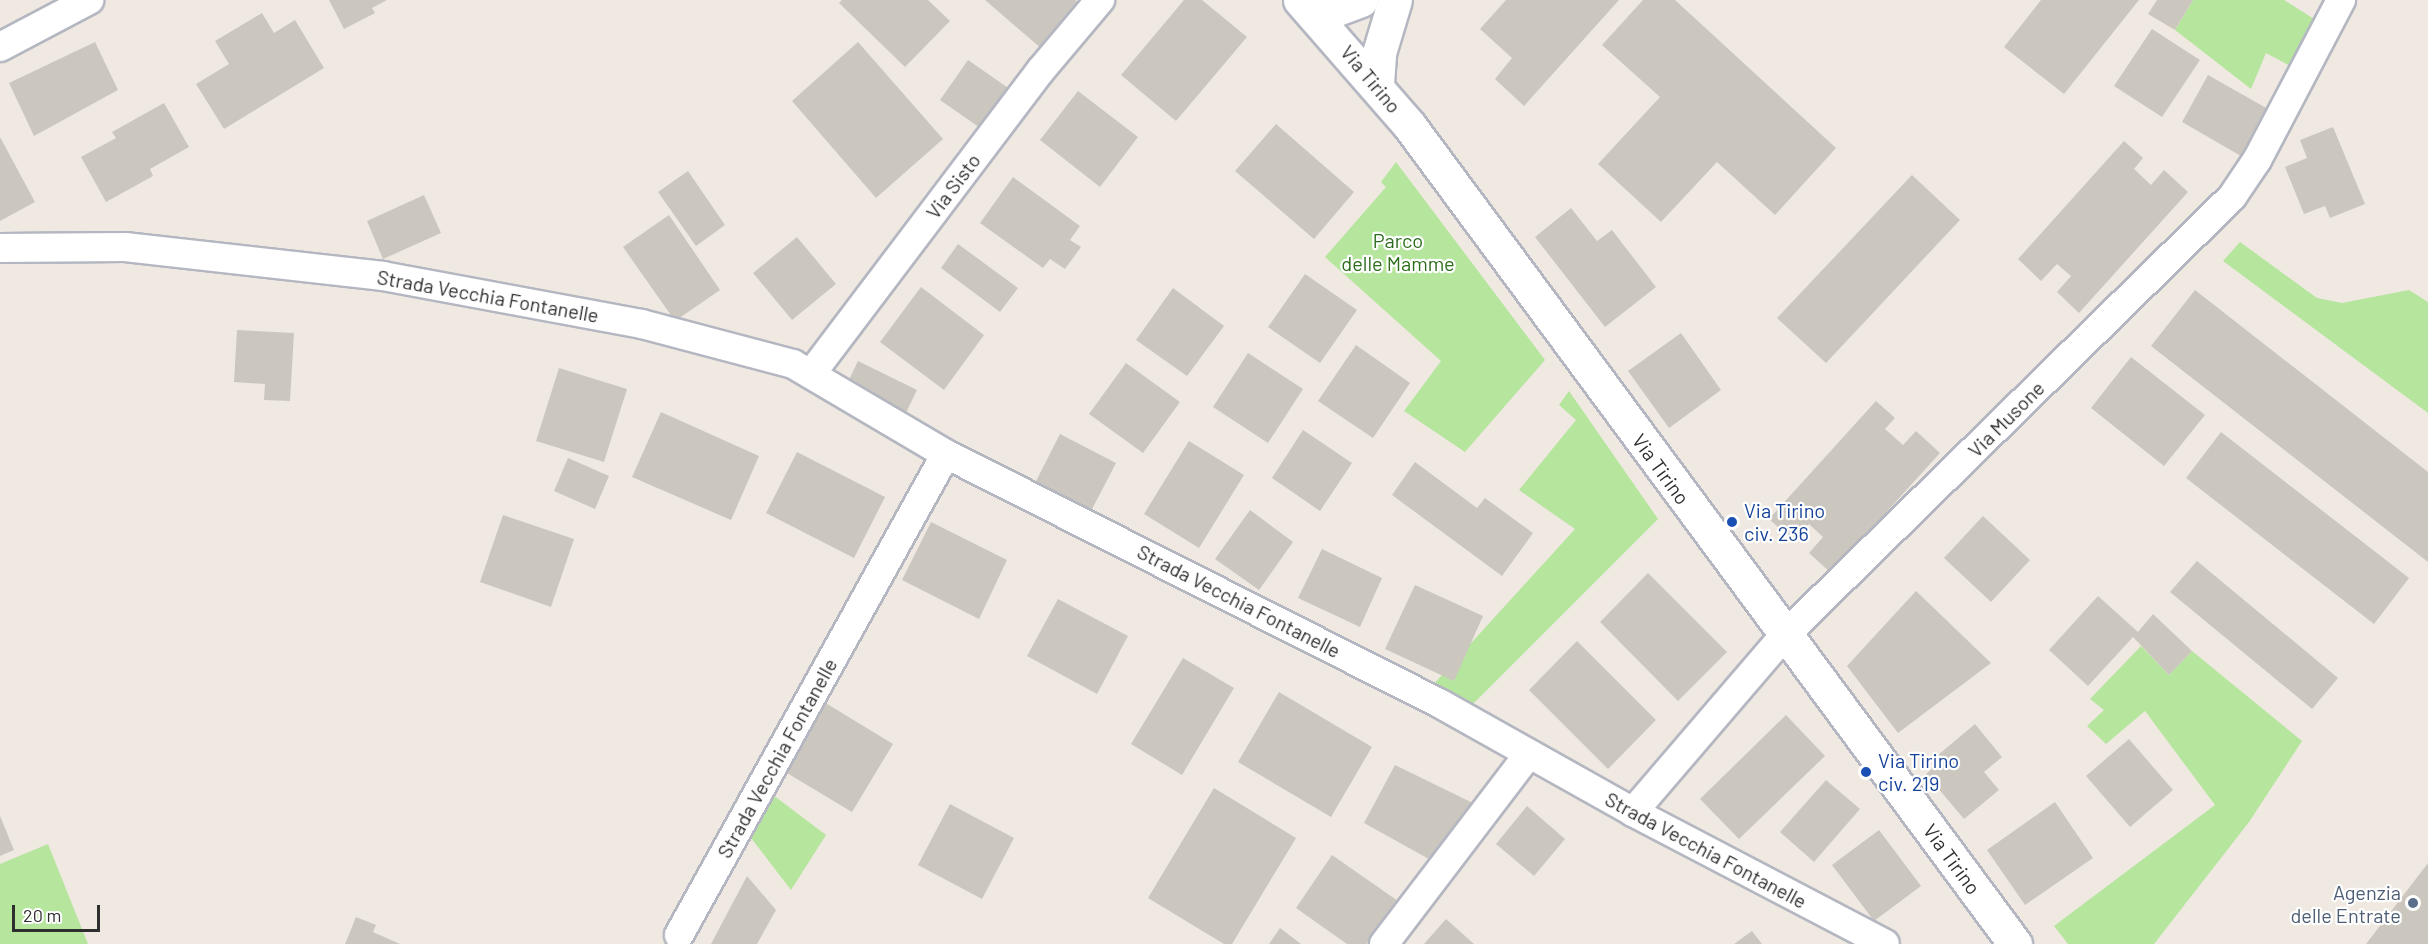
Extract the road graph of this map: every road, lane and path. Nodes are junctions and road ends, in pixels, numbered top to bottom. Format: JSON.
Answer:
{"nodes":[{"id":1,"x":89,"y":0,"type":"edge"},
{"id":2,"x":1100,"y":0,"type":"edge"},
{"id":3,"x":1361,"y":0,"type":"edge"},
{"id":4,"x":1395,"y":0,"type":"edge"},
{"id":5,"x":2341,"y":0,"type":"edge"},
{"id":6,"x":1315,"y":6,"type":"edge"},
{"id":7,"x":0,"y":47,"type":"edge"},
{"id":8,"x":1377,"y":84,"type":"junction"},
{"id":9,"x":0,"y":248,"type":"edge"},
{"id":10,"x":811,"y":374,"type":"junction"},
{"id":11,"x":946,"y":454,"type":"junction"},
{"id":12,"x":1784,"y":636,"type":"junction"},
{"id":13,"x":1529,"y":754,"type":"junction"},
{"id":14,"x":1633,"y":812,"type":"junction"},
{"id":15,"x":679,"y":935,"type":"dead end"},
{"id":16,"x":1384,"y":944,"type":"edge"},
{"id":17,"x":1885,"y":944,"type":"edge"},
{"id":18,"x":2015,"y":944,"type":"edge"}],
"edges":[{"from":1,"to":7,"type":"street"},
{"from":2,"to":10,"type":"street","name":"Via Sisto"},
{"from":3,"to":6,"type":"street"},
{"from":4,"to":8,"type":"street"},
{"from":5,"to":12,"type":"street","name":"Via Musone"},
{"from":6,"to":8,"type":"street","name":"Via Tirino"},
{"from":8,"to":12,"type":"street","name":"Via Tirino"},
{"from":9,"to":10,"type":"street","name":"Strada Vecchia Fontanelle"},
{"from":10,"to":11,"type":"street","name":"Strada Vecchia Fontanelle"},
{"from":11,"to":13,"type":"street","name":"Strada Vecchia Fontanelle"},
{"from":11,"to":15,"type":"street","name":"Strada Vecchia Fontanelle"},
{"from":12,"to":14,"type":"street","name":"Via Musone"},
{"from":12,"to":18,"type":"street","name":"Via Tirino"},
{"from":13,"to":14,"type":"street","name":"Strada Vecchia Fontanelle"},
{"from":13,"to":16,"type":"street"},
{"from":14,"to":17,"type":"street","name":"Strada Vecchia Fontanelle"}]}
